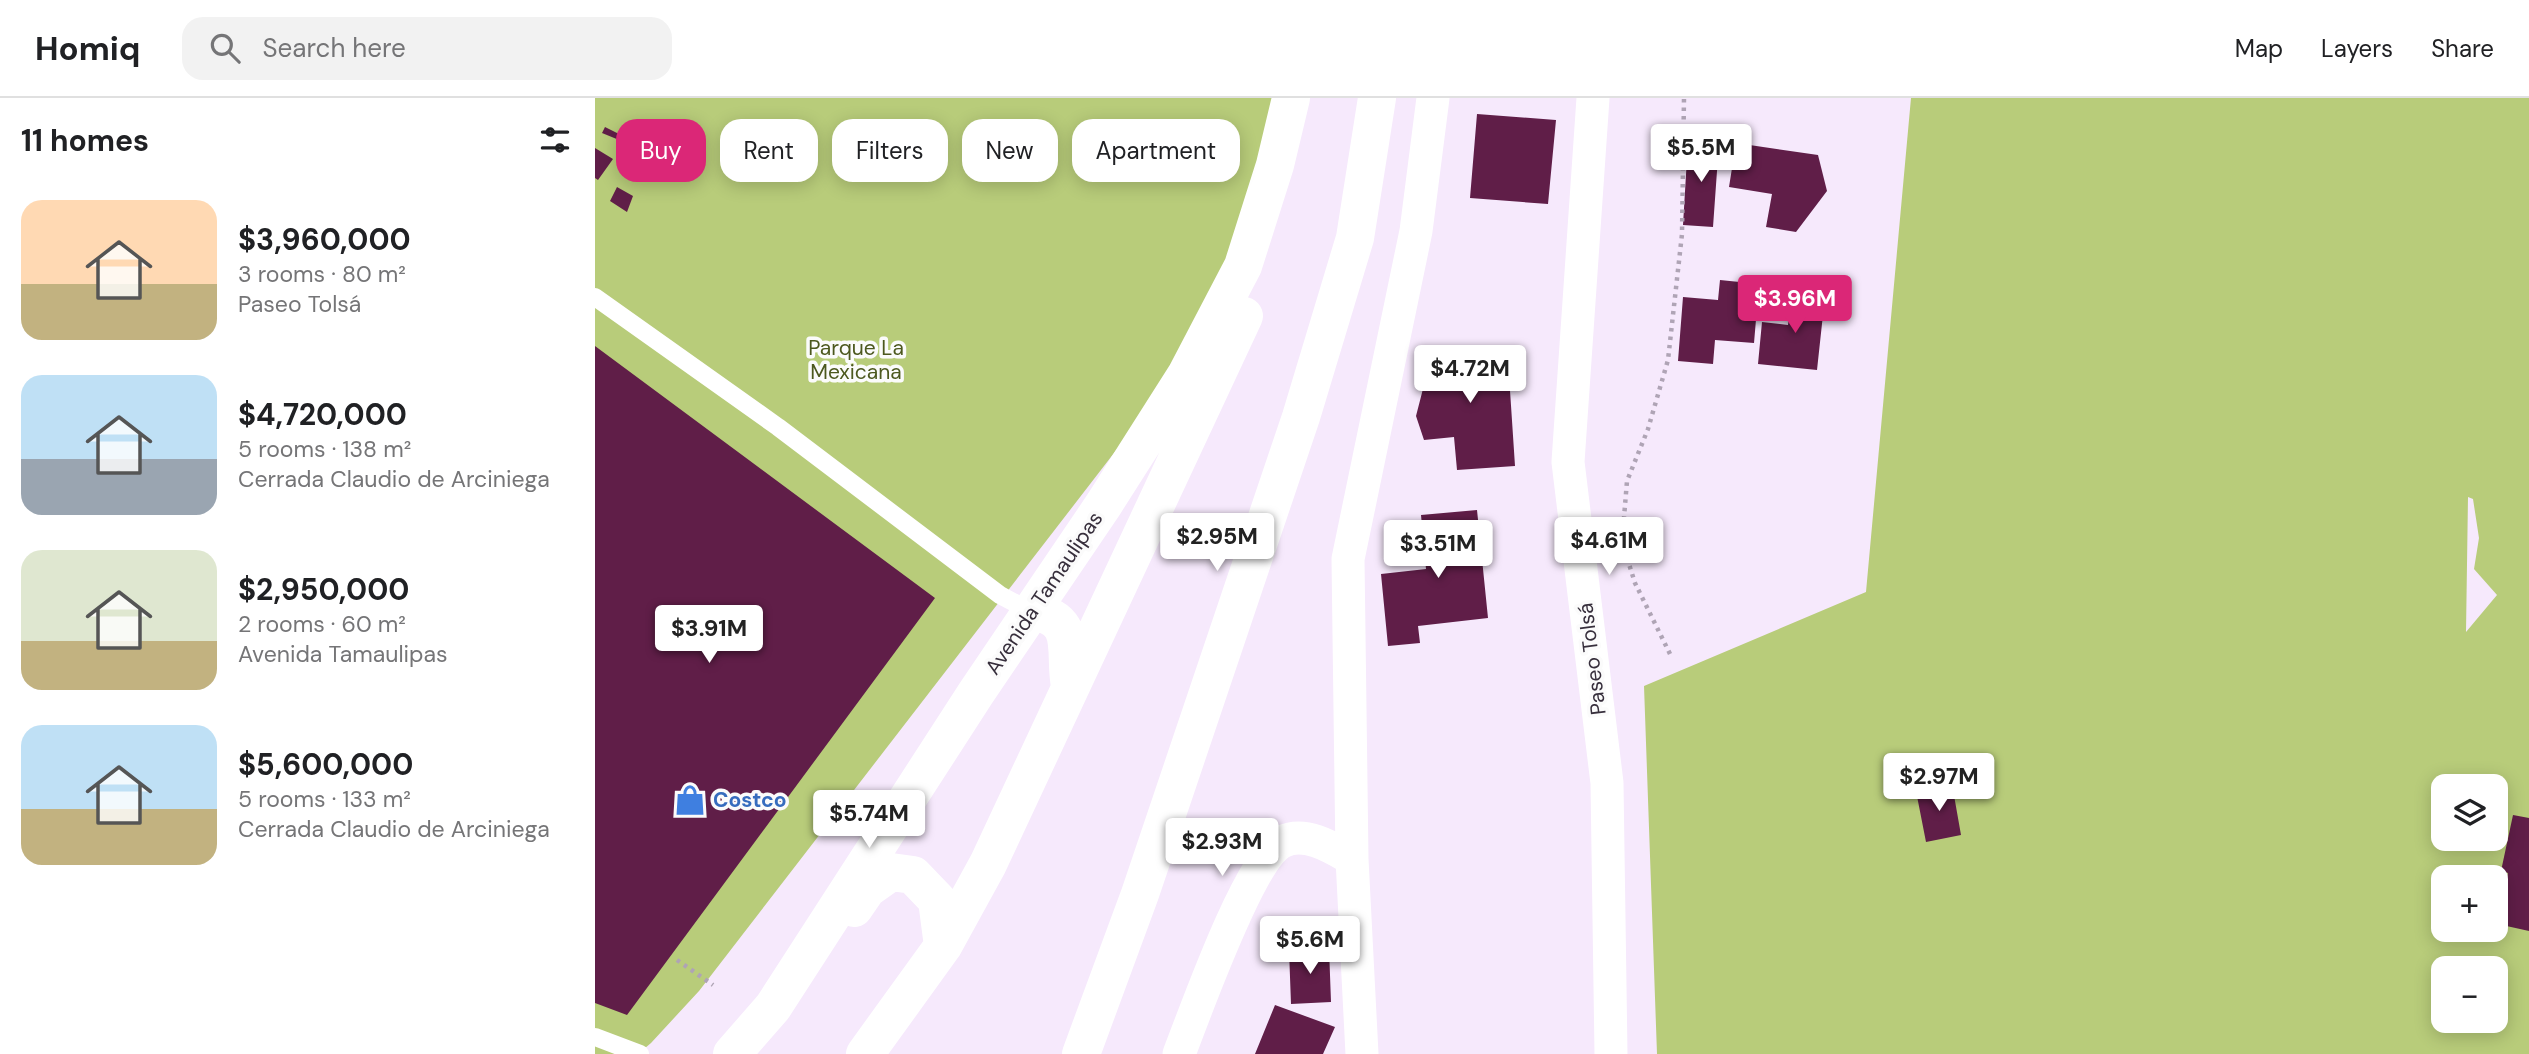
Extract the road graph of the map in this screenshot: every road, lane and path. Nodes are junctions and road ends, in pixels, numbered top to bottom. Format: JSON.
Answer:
{"nodes":[{"id":1,"x":1291,"y":98,"type":"edge"},
{"id":2,"x":1313,"y":98,"type":"edge"},
{"id":3,"x":1377,"y":98,"type":"edge"},
{"id":4,"x":1433,"y":98,"type":"edge"},
{"id":5,"x":1593,"y":98,"type":"edge"},
{"id":6,"x":1684,"y":98,"type":"edge"},
{"id":7,"x":595,"y":297,"type":"edge"},
{"id":8,"x":1030,"y":611,"type":"junction"},
{"id":9,"x":1670,"y":654,"type":"dead end"},
{"id":10,"x":1070,"y":688,"type":"junction"},
{"id":11,"x":1352,"y":859,"type":"junction"},
{"id":12,"x":943,"y":946,"type":"junction"},
{"id":13,"x":677,"y":960,"type":"dead end"},
{"id":14,"x":713,"y":985,"type":"dead end"},
{"id":15,"x":773,"y":1007,"type":"junction"},
{"id":16,"x":595,"y":1037,"type":"edge"},
{"id":17,"x":640,"y":1054,"type":"edge"},
{"id":18,"x":732,"y":1054,"type":"edge"},
{"id":19,"x":865,"y":1054,"type":"edge"},
{"id":20,"x":1081,"y":1054,"type":"edge"},
{"id":21,"x":1178,"y":1054,"type":"edge"},
{"id":22,"x":1362,"y":1054,"type":"edge"},
{"id":23,"x":1611,"y":1054,"type":"edge"}],
"edges":[{"from":1,"to":8,"type":"street","name":"Avenida Tamaulipas"},
{"from":2,"to":10,"type":"street"},
{"from":3,"to":20,"type":"street"},
{"from":4,"to":11,"type":"street"},
{"from":5,"to":23,"type":"street","name":"Paseo Tolsá"},
{"from":6,"to":9,"type":"path"},
{"from":7,"to":8,"type":"lane"},
{"from":8,"to":10,"type":"street"},
{"from":8,"to":15,"type":"street","name":"Avenida Tamaulipas"},
{"from":10,"to":12,"type":"street"},
{"from":11,"to":21,"type":"street"},
{"from":11,"to":22,"type":"street"},
{"from":12,"to":15,"type":"street"},
{"from":12,"to":19,"type":"street"},
{"from":13,"to":14,"type":"path"},
{"from":15,"to":18,"type":"street","name":"Avenida Tamaulipas"},
{"from":16,"to":17,"type":"lane"}]}
